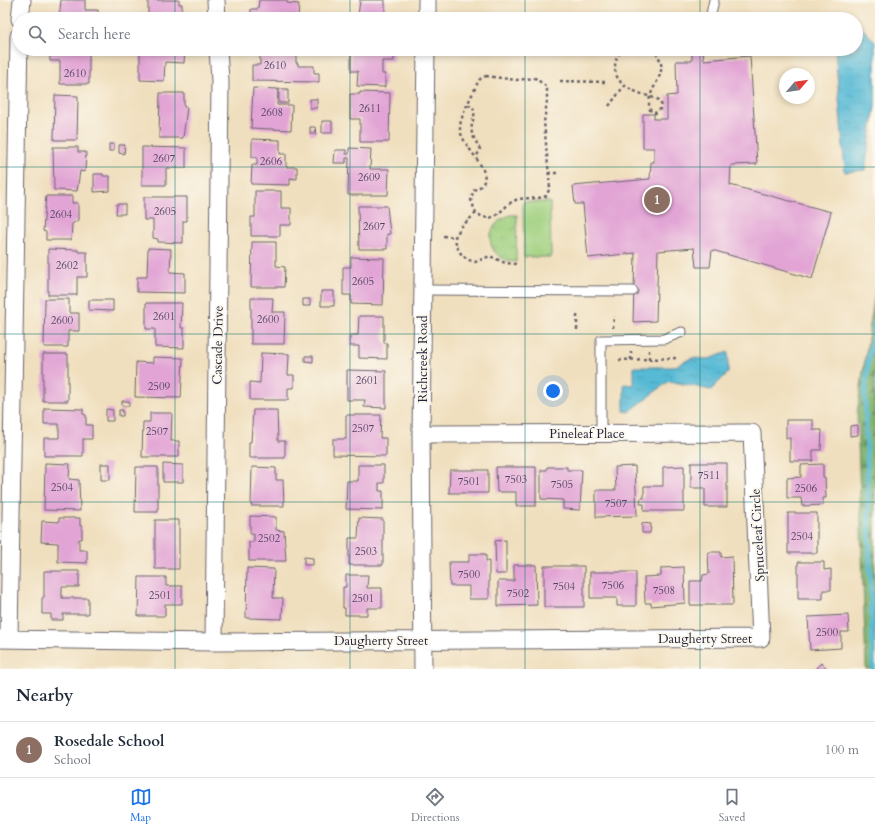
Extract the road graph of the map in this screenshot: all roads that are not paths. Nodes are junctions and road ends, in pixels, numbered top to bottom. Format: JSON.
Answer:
{"nodes":[{"id":1,"x":22,"y":0,"type":"edge"},
{"id":2,"x":216,"y":0,"type":"edge"},
{"id":3,"x":427,"y":0,"type":"edge"},
{"id":4,"x":714,"y":0,"type":"edge"},
{"id":5,"x":21,"y":12,"type":"edge"},
{"id":6,"x":217,"y":12,"type":"edge"},
{"id":7,"x":427,"y":12,"type":"edge"},
{"id":8,"x":711,"y":12,"type":"edge"},
{"id":9,"x":17,"y":56,"type":"edge"},
{"id":10,"x":218,"y":56,"type":"edge"},
{"id":11,"x":426,"y":56,"type":"edge"},
{"id":12,"x":423,"y":290,"type":"junction"},
{"id":13,"x":633,"y":292,"type":"dead end"},
{"id":14,"x":682,"y":332,"type":"dead end"},
{"id":15,"x":601,"y":433,"type":"junction"},
{"id":16,"x":752,"y":433,"type":"joint"},
{"id":17,"x":421,"y":434,"type":"junction"},
{"id":18,"x":4,"y":638,"type":"edge"},
{"id":19,"x":762,"y":638,"type":"joint"},
{"id":20,"x":422,"y":640,"type":"junction"},
{"id":21,"x":214,"y":642,"type":"junction"},
{"id":22,"x":423,"y":669,"type":"edge"}],
"edges":[{"from":1,"to":5,"type":"street"},
{"from":2,"to":6,"type":"street"},
{"from":3,"to":7,"type":"street"},
{"from":4,"to":8,"type":"lane"},
{"from":9,"to":18,"type":"street"},
{"from":10,"to":21,"type":"street","name":"Cascade Drive"},
{"from":11,"to":12,"type":"street","name":"Richcreek Road"},
{"from":12,"to":13,"type":"lane"},
{"from":12,"to":17,"type":"street","name":"Richcreek Road"},
{"from":14,"to":15,"type":"lane"},
{"from":15,"to":16,"type":"street","name":"Pineleaf Place"},
{"from":15,"to":17,"type":"street","name":"Pineleaf Place"},
{"from":16,"to":19,"type":"street","name":"Spruceleaf Circle"},
{"from":17,"to":20,"type":"street","name":"Richcreek Road"},
{"from":18,"to":21,"type":"street","name":"Daugherty Street"},
{"from":19,"to":20,"type":"street","name":"Daugherty Street"},
{"from":20,"to":21,"type":"street","name":"Daugherty Street"},
{"from":20,"to":22,"type":"street","name":"Richcreek Road"}]}
